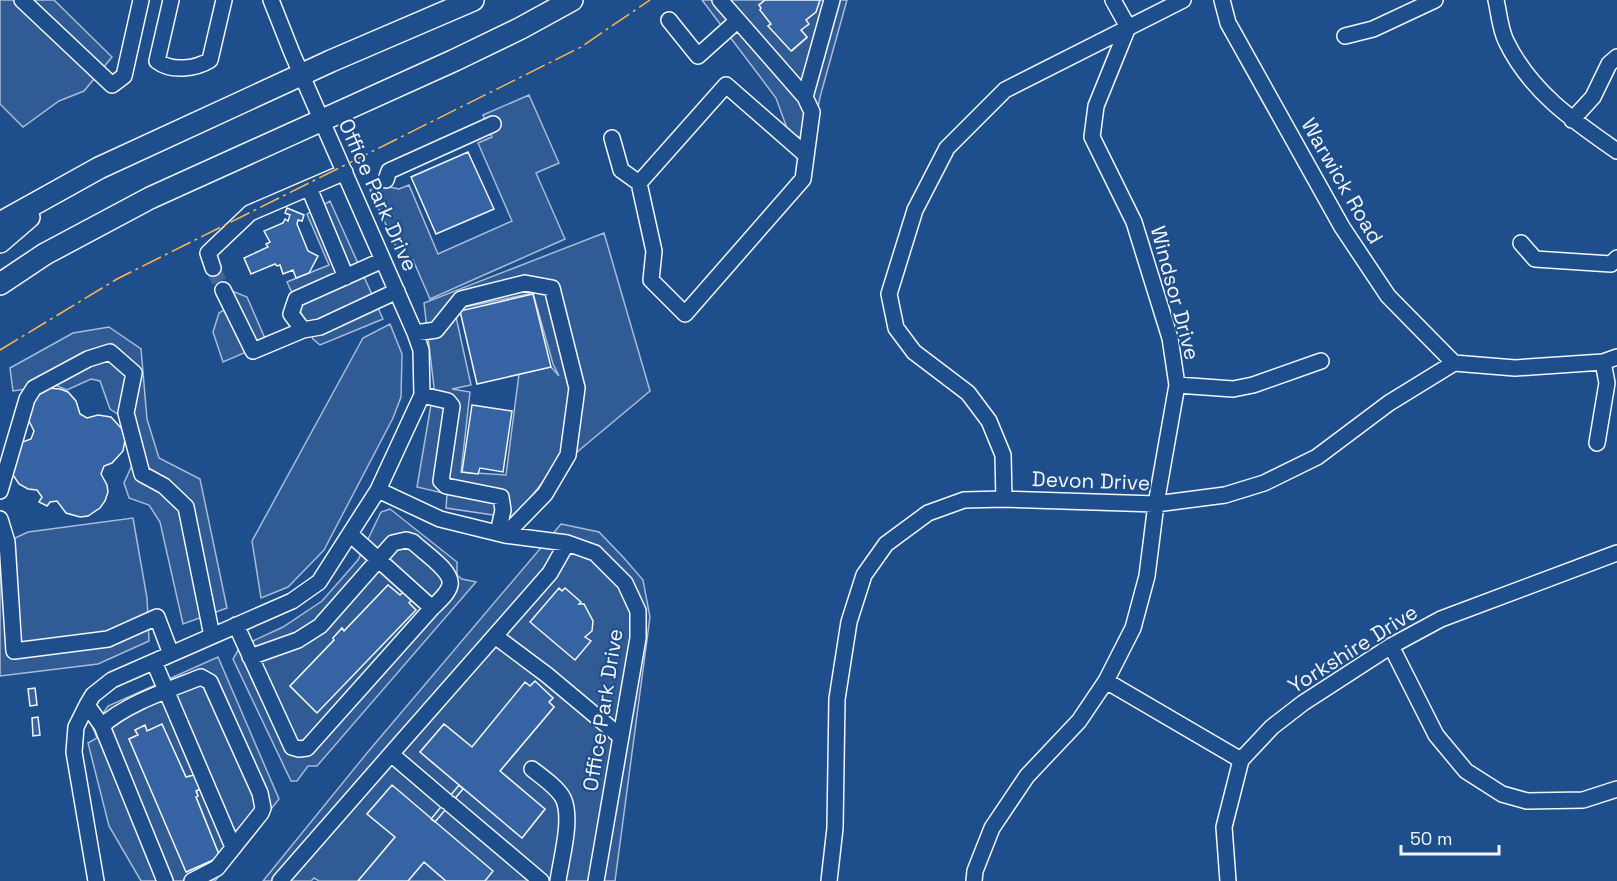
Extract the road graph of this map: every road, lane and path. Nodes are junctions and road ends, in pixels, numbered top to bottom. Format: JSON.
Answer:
{"nodes":[{"id":1,"x":22,"y":0,"type":"edge"},
{"id":2,"x":141,"y":0,"type":"edge"},
{"id":3,"x":171,"y":0,"type":"edge"},
{"id":4,"x":224,"y":0,"type":"edge"},
{"id":5,"x":271,"y":0,"type":"edge"},
{"id":6,"x":473,"y":0,"type":"edge"},
{"id":7,"x":572,"y":0,"type":"edge"},
{"id":8,"x":832,"y":0,"type":"edge"},
{"id":9,"x":1113,"y":0,"type":"edge"},
{"id":10,"x":1183,"y":0,"type":"edge"},
{"id":11,"x":1222,"y":0,"type":"edge"},
{"id":12,"x":1435,"y":0,"type":"edge"},
{"id":13,"x":1496,"y":0,"type":"edge"},
{"id":14,"x":721,"y":1,"type":"edge"},
{"id":15,"x":669,"y":20,"type":"dead end"},
{"id":16,"x":737,"y":21,"type":"junction"},
{"id":17,"x":1128,"y":27,"type":"junction"},
{"id":18,"x":1345,"y":36,"type":"dead end"},
{"id":19,"x":1617,"y":57,"type":"edge"},
{"id":20,"x":302,"y":75,"type":"junction"},
{"id":21,"x":805,"y":97,"type":"junction"},
{"id":22,"x":1572,"y":120,"type":"junction"},
{"id":23,"x":323,"y":121,"type":"junction"},
{"id":24,"x":493,"y":124,"type":"dead end"},
{"id":25,"x":612,"y":138,"type":"dead end"},
{"id":26,"x":1617,"y":151,"type":"edge"},
{"id":27,"x":806,"y":155,"type":"junction"},
{"id":28,"x":345,"y":172,"type":"junction"},
{"id":29,"x":386,"y":180,"type":"dead end"},
{"id":30,"x":639,"y":183,"type":"junction"},
{"id":31,"x":309,"y":188,"type":"junction"},
{"id":32,"x":58,"y":190,"type":"junction"},
{"id":33,"x":0,"y":204,"type":"edge"},
{"id":34,"x":0,"y":223,"type":"edge"},
{"id":35,"x":0,"y":242,"type":"edge"},
{"id":36,"x":1521,"y":243,"type":"dead end"},
{"id":37,"x":1617,"y":258,"type":"edge"},
{"id":38,"x":383,"y":260,"type":"junction"},
{"id":39,"x":213,"y":268,"type":"tunnel mouth"},
{"id":40,"x":346,"y":277,"type":"junction"},
{"id":41,"x":0,"y":284,"type":"edge"},
{"id":42,"x":223,"y":290,"type":"tunnel mouth"},
{"id":43,"x":397,"y":291,"type":"junction"},
{"id":44,"x":307,"y":329,"type":"junction"},
{"id":45,"x":415,"y":333,"type":"junction"},
{"id":46,"x":1610,"y":359,"type":"edge"},
{"id":47,"x":1321,"y":361,"type":"dead end"},
{"id":48,"x":1455,"y":363,"type":"junction"},
{"id":49,"x":1177,"y":386,"type":"junction"},
{"id":50,"x":422,"y":395,"type":"junction"},
{"id":51,"x":1598,"y":443,"type":"dead end"},
{"id":52,"x":378,"y":490,"type":"junction"},
{"id":53,"x":0,"y":491,"type":"edge"},
{"id":54,"x":1004,"y":499,"type":"junction"},
{"id":55,"x":1156,"y":504,"type":"junction"},
{"id":56,"x":0,"y":519,"type":"edge"},
{"id":57,"x":350,"y":534,"type":"junction"},
{"id":58,"x":502,"y":534,"type":"junction"},
{"id":59,"x":567,"y":543,"type":"junction"},
{"id":60,"x":1617,"y":553,"type":"edge"},
{"id":61,"x":380,"y":560,"type":"junction"},
{"id":62,"x":432,"y":608,"type":"junction"},
{"id":63,"x":236,"y":626,"type":"junction"},
{"id":64,"x":212,"y":636,"type":"junction"},
{"id":65,"x":495,"y":636,"type":"junction"},
{"id":66,"x":1391,"y":646,"type":"junction"},
{"id":67,"x":171,"y":654,"type":"junction"},
{"id":68,"x":250,"y":657,"type":"junction"},
{"id":69,"x":154,"y":662,"type":"junction"},
{"id":70,"x":1106,"y":681,"type":"junction"},
{"id":71,"x":167,"y":691,"type":"junction"},
{"id":72,"x":87,"y":705,"type":"junction"},
{"id":73,"x":102,"y":726,"type":"junction"},
{"id":74,"x":621,"y":737,"type":"junction"},
{"id":75,"x":392,"y":754,"type":"junction"},
{"id":76,"x":1241,"y":760,"type":"junction"},
{"id":77,"x":532,"y":769,"type":"dead end"},
{"id":78,"x":1617,"y":789,"type":"edge"},
{"id":79,"x":233,"y":847,"type":"junction"},
{"id":80,"x":96,"y":881,"type":"edge"},
{"id":81,"x":165,"y":881,"type":"edge"},
{"id":82,"x":192,"y":881,"type":"edge"},
{"id":83,"x":280,"y":881,"type":"edge"},
{"id":84,"x":541,"y":881,"type":"edge"},
{"id":85,"x":558,"y":881,"type":"edge"},
{"id":86,"x":597,"y":881,"type":"edge"},
{"id":87,"x":830,"y":881,"type":"edge"},
{"id":88,"x":974,"y":881,"type":"edge"},
{"id":89,"x":1228,"y":881,"type":"edge"}],
"edges":[{"from":1,"to":2,"type":"street"},
{"from":3,"to":4,"type":"street"},
{"from":5,"to":20,"type":"street","name":"Office Park Drive"},
{"from":6,"to":20,"type":"highway"},
{"from":7,"to":23,"type":"highway"},
{"from":8,"to":21,"type":"street"},
{"from":9,"to":17,"type":"street"},
{"from":10,"to":17,"type":"street"},
{"from":11,"to":48,"type":"street","name":"Warwick Road"},
{"from":12,"to":18,"type":"street"},
{"from":13,"to":22,"type":"street"},
{"from":14,"to":16,"type":"street"},
{"from":15,"to":16,"type":"street"},
{"from":16,"to":21,"type":"street"},
{"from":17,"to":49,"type":"street","name":"Windsor Drive"},
{"from":17,"to":54,"type":"street"},
{"from":19,"to":22,"type":"street"},
{"from":20,"to":23,"type":"street","name":"Office Park Drive"},
{"from":20,"to":32,"type":"highway"},
{"from":21,"to":27,"type":"street"},
{"from":22,"to":26,"type":"street"},
{"from":23,"to":28,"type":"street","name":"Office Park Drive"},
{"from":23,"to":41,"type":"highway"},
{"from":24,"to":29,"type":"street"},
{"from":25,"to":30,"type":"street"},
{"from":27,"to":30,"type":"street"},
{"from":27,"to":30,"type":"street"},
{"from":28,"to":31,"type":"street"},
{"from":28,"to":38,"type":"street","name":"Office Park Drive"},
{"from":31,"to":39,"type":"street"},
{"from":31,"to":40,"type":"street"},
{"from":32,"to":33,"type":"highway"},
{"from":32,"to":34,"type":"highway"},
{"from":32,"to":35,"type":"highway"},
{"from":36,"to":37,"type":"street"},
{"from":38,"to":40,"type":"street"},
{"from":38,"to":43,"type":"street","name":"Office Park Drive"},
{"from":40,"to":44,"type":"street"},
{"from":42,"to":44,"type":"street"},
{"from":43,"to":44,"type":"street"},
{"from":43,"to":45,"type":"street","name":"Office Park Drive"},
{"from":45,"to":50,"type":"street","name":"Office Park Drive"},
{"from":45,"to":58,"type":"street"},
{"from":46,"to":48,"type":"street"},
{"from":46,"to":51,"type":"street"},
{"from":47,"to":49,"type":"street"},
{"from":48,"to":55,"type":"street","name":"Devon Drive"},
{"from":49,"to":55,"type":"street","name":"Windsor Drive"},
{"from":50,"to":52,"type":"street","name":"Office Park Drive"},
{"from":50,"to":58,"type":"street"},
{"from":52,"to":57,"type":"street","name":"Office Park Drive"},
{"from":52,"to":58,"type":"street","name":"Office Park Drive"},
{"from":53,"to":64,"type":"street"},
{"from":54,"to":55,"type":"street","name":"Devon Drive"},
{"from":54,"to":87,"type":"street","name":"Devon Drive"},
{"from":55,"to":70,"type":"street","name":"Windsor Drive"},
{"from":56,"to":67,"type":"street"},
{"from":57,"to":61,"type":"street"},
{"from":57,"to":63,"type":"street","name":"Office Park Drive"},
{"from":58,"to":59,"type":"street","name":"Office Park Drive"},
{"from":59,"to":65,"type":"street"},
{"from":59,"to":74,"type":"street","name":"Office Park Drive"},
{"from":60,"to":66,"type":"street","name":"Yorkshire Drive"},
{"from":61,"to":62,"type":"street"},
{"from":61,"to":62,"type":"street"},
{"from":61,"to":68,"type":"street"},
{"from":62,"to":68,"type":"street"},
{"from":63,"to":64,"type":"street","name":"Office Park Drive"},
{"from":63,"to":68,"type":"street"},
{"from":64,"to":67,"type":"street","name":"Office Park Drive"},
{"from":65,"to":74,"type":"street"},
{"from":65,"to":75,"type":"street"},
{"from":66,"to":76,"type":"street","name":"Yorkshire Drive"},
{"from":66,"to":78,"type":"street"},
{"from":67,"to":69,"type":"street","name":"Office Park Drive"},
{"from":69,"to":71,"type":"street"},
{"from":69,"to":72,"type":"street","name":"Office Park Drive"},
{"from":70,"to":76,"type":"street"},
{"from":70,"to":88,"type":"street","name":"Windsor Drive"},
{"from":71,"to":73,"type":"street"},
{"from":71,"to":79,"type":"street"},
{"from":71,"to":79,"type":"street"},
{"from":72,"to":73,"type":"street"},
{"from":72,"to":80,"type":"street","name":"Office Park Drive"},
{"from":73,"to":81,"type":"street"},
{"from":74,"to":86,"type":"street","name":"Office Park Drive"},
{"from":75,"to":83,"type":"street"},
{"from":75,"to":84,"type":"street"},
{"from":76,"to":89,"type":"street","name":"Yorkshire Drive"},
{"from":77,"to":85,"type":"street"},
{"from":79,"to":82,"type":"street"}]}
